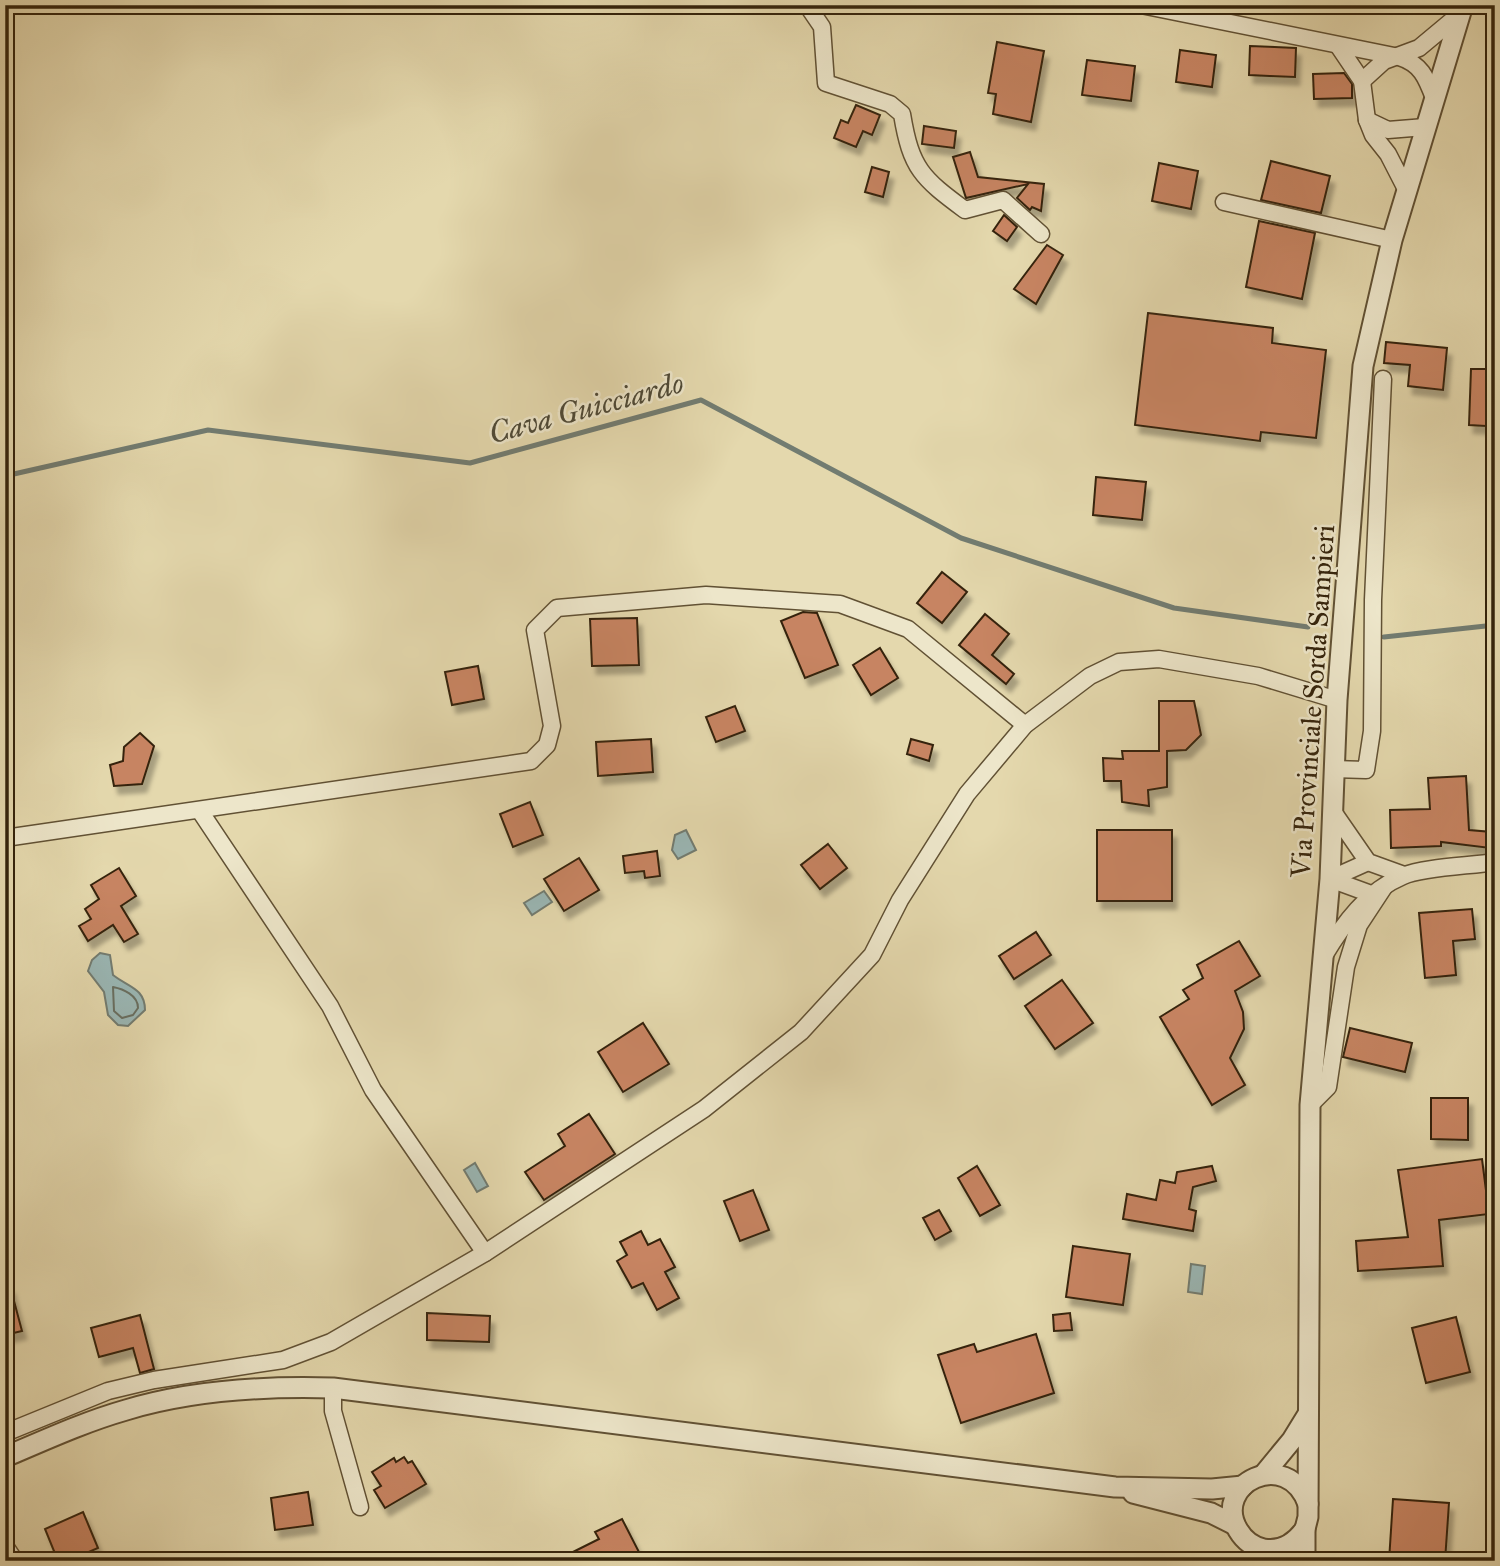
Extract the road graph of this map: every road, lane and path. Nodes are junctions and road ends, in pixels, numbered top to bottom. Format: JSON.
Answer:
{"nodes":[{"id":1,"x":807,"y":5,"type":"edge"},
{"id":2,"x":1141,"y":5,"type":"edge"},
{"id":3,"x":1462,"y":9,"type":"edge"},
{"id":4,"x":1339,"y":47,"type":"junction"},
{"id":5,"x":1399,"y":57,"type":"junction"},
{"id":6,"x":1362,"y":82,"type":"junction"},
{"id":7,"x":1434,"y":98,"type":"junction"},
{"id":8,"x":1367,"y":120,"type":"junction"},
{"id":9,"x":1425,"y":127,"type":"junction"},
{"id":10,"x":1406,"y":190,"type":"junction"},
{"id":11,"x":1224,"y":202,"type":"dead end"},
{"id":12,"x":1041,"y":234,"type":"dead end"},
{"id":13,"x":1392,"y":240,"type":"junction"},
{"id":14,"x":1383,"y":379,"type":"dead end"},
{"id":15,"x":1337,"y":701,"type":"junction"},
{"id":16,"x":1025,"y":725,"type":"junction"},
{"id":17,"x":1333,"y":769,"type":"junction"},
{"id":18,"x":1332,"y":810,"type":"junction"},
{"id":19,"x":200,"y":811,"type":"junction"},
{"id":20,"x":5,"y":838,"type":"edge"},
{"id":21,"x":1368,"y":862,"type":"junction"},
{"id":22,"x":1495,"y":862,"type":"edge"},
{"id":23,"x":1404,"y":875,"type":"junction"},
{"id":24,"x":1330,"y":878,"type":"junction"},
{"id":25,"x":1378,"y":891,"type":"junction"},
{"id":26,"x":1322,"y":961,"type":"junction"},
{"id":27,"x":1310,"y":1105,"type":"junction"},
{"id":28,"x":485,"y":1253,"type":"junction"},
{"id":29,"x":333,"y":1388,"type":"junction"},
{"id":30,"x":1309,"y":1413,"type":"junction"},
{"id":31,"x":6,"y":1442,"type":"edge"},
{"id":32,"x":1264,"y":1474,"type":"junction"},
{"id":33,"x":1243,"y":1486,"type":"junction"},
{"id":34,"x":1115,"y":1488,"type":"junction"},
{"id":35,"x":1308,"y":1505,"type":"junction"},
{"id":36,"x":360,"y":1507,"type":"dead end"},
{"id":37,"x":1235,"y":1525,"type":"junction"},
{"id":38,"x":1305,"y":1529,"type":"junction"},
{"id":39,"x":5,"y":1546,"type":"edge"},
{"id":40,"x":1267,"y":1555,"type":"edge"},
{"id":41,"x":15,"y":1561,"type":"edge"},
{"id":42,"x":1305,"y":1561,"type":"edge"}],
"edges":[{"from":1,"to":12,"type":"street"},
{"from":2,"to":4,"type":"street"},
{"from":3,"to":5,"type":"street"},
{"from":3,"to":7,"type":"street","name":"Via Provinciale Sorda Sampieri"},
{"from":4,"to":5,"type":"street"},
{"from":4,"to":6,"type":"street"},
{"from":5,"to":6,"type":"street"},
{"from":5,"to":7,"type":"street"},
{"from":6,"to":8,"type":"street"},
{"from":7,"to":9,"type":"street","name":"Via Provinciale Sorda Sampieri"},
{"from":8,"to":9,"type":"street"},
{"from":8,"to":10,"type":"street"},
{"from":9,"to":10,"type":"street","name":"Via Provinciale Sorda Sampieri"},
{"from":10,"to":13,"type":"street","name":"Via Provinciale Sorda Sampieri"},
{"from":11,"to":13,"type":"street"},
{"from":13,"to":15,"type":"street","name":"Via Provinciale Sorda Sampieri"},
{"from":14,"to":17,"type":"street"},
{"from":15,"to":16,"type":"street"},
{"from":15,"to":17,"type":"street","name":"Via Provinciale Sorda Sampieri"},
{"from":16,"to":19,"type":"street"},
{"from":16,"to":28,"type":"street"},
{"from":17,"to":18,"type":"street","name":"Via Provinciale Sorda Sampieri"},
{"from":18,"to":21,"type":"street"},
{"from":18,"to":24,"type":"street","name":"Via Provinciale Sorda Sampieri"},
{"from":19,"to":20,"type":"street"},
{"from":19,"to":28,"type":"street"},
{"from":21,"to":23,"type":"street"},
{"from":21,"to":24,"type":"street"},
{"from":22,"to":23,"type":"street"},
{"from":23,"to":25,"type":"street"},
{"from":24,"to":25,"type":"street"},
{"from":24,"to":26,"type":"street","name":"Via Provinciale Sorda Sampieri"},
{"from":25,"to":26,"type":"street"},
{"from":25,"to":27,"type":"street"},
{"from":26,"to":27,"type":"street","name":"Via Provinciale Sorda Sampieri"},
{"from":27,"to":30,"type":"street","name":"Via Provinciale Sorda Sampieri"},
{"from":28,"to":31,"type":"street"},
{"from":29,"to":31,"type":"street"},
{"from":29,"to":34,"type":"street"},
{"from":29,"to":36,"type":"street"},
{"from":30,"to":32,"type":"street"},
{"from":30,"to":35,"type":"street","name":"Via Provinciale Sorda Sampieri"},
{"from":32,"to":33,"type":"street"},
{"from":32,"to":35,"type":"street"},
{"from":33,"to":34,"type":"street"},
{"from":33,"to":37,"type":"street"},
{"from":34,"to":37,"type":"street"},
{"from":35,"to":38,"type":"street"},
{"from":37,"to":40,"type":"street"},
{"from":38,"to":40,"type":"street"},
{"from":38,"to":42,"type":"street"},
{"from":39,"to":41,"type":"street"}]}
